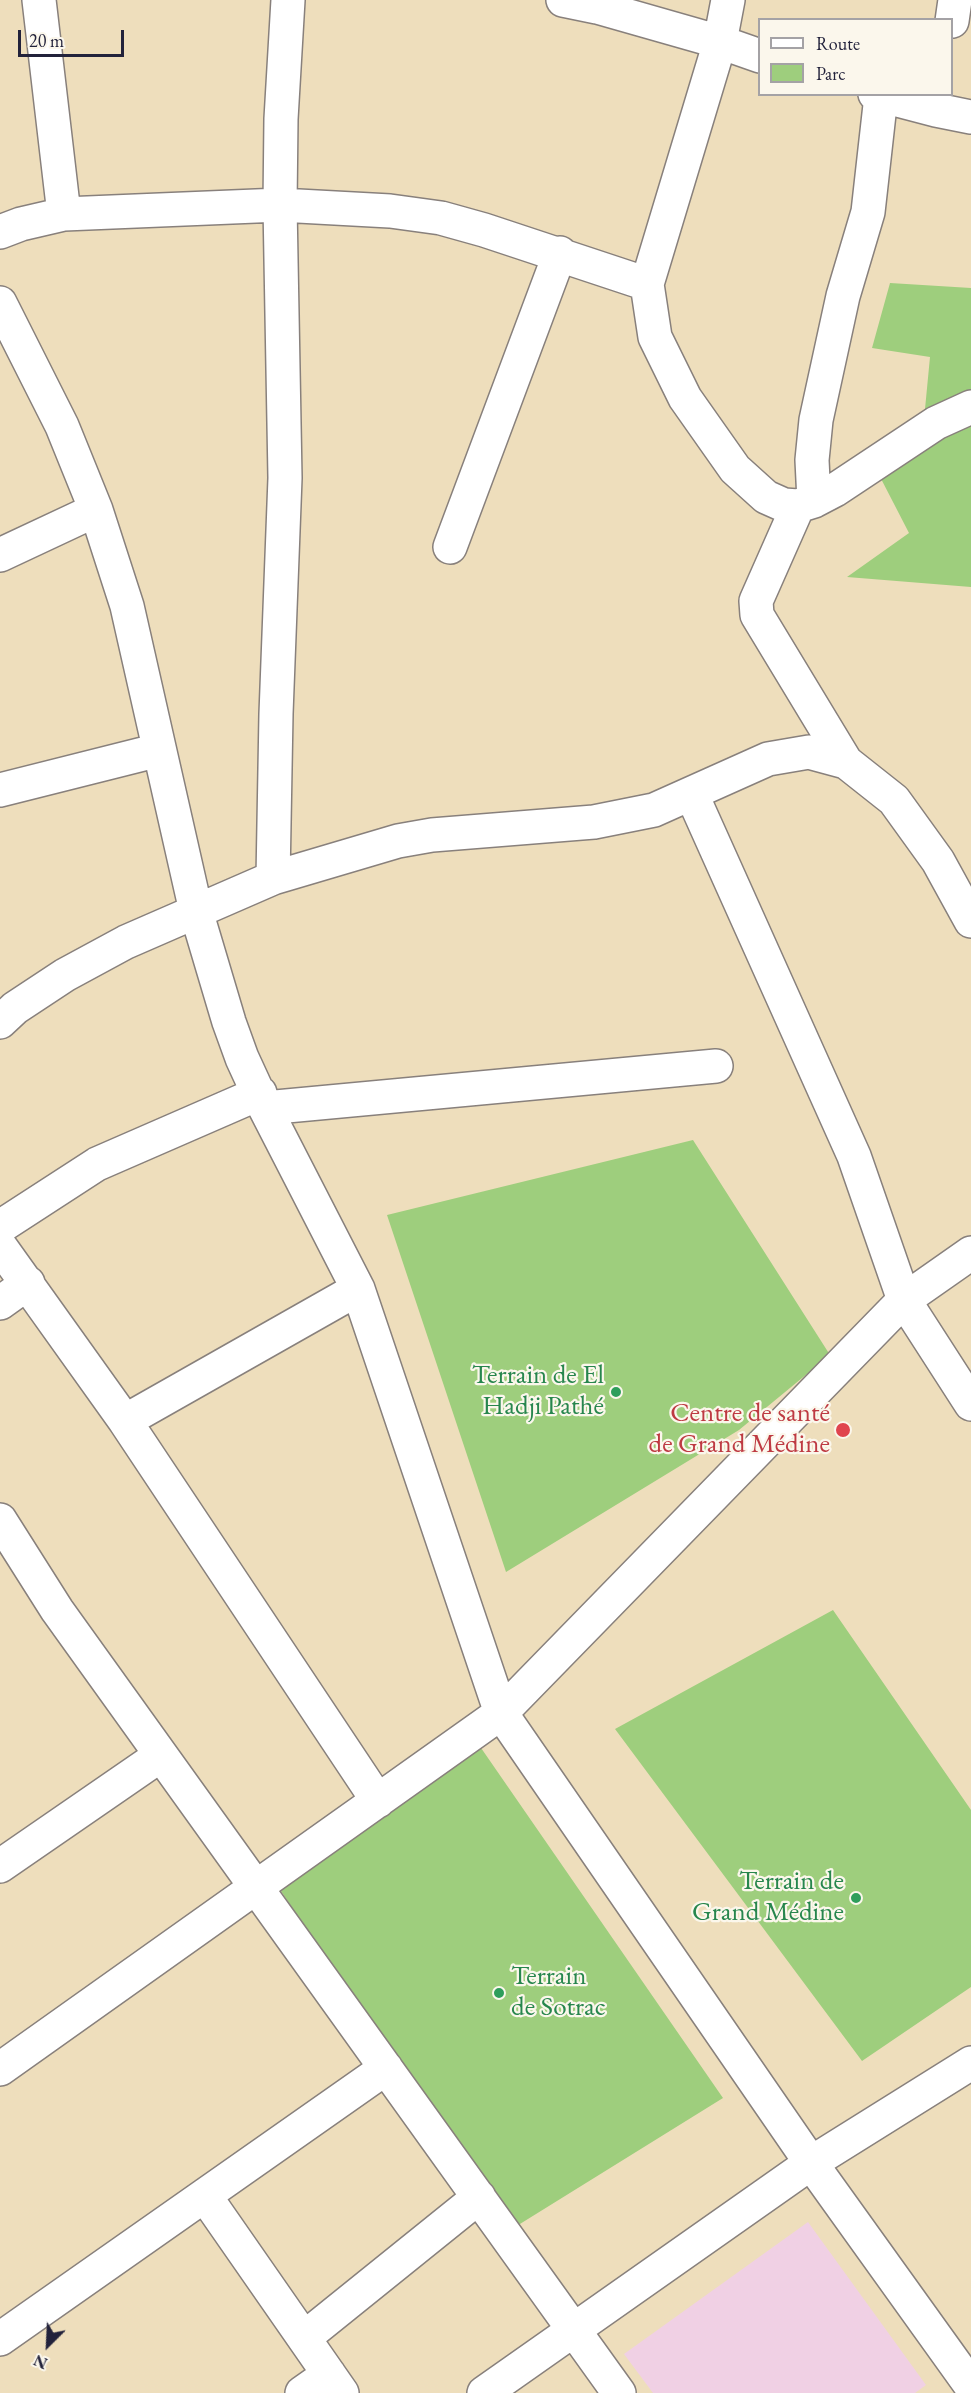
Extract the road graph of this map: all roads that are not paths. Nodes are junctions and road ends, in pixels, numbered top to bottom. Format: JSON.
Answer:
{"nodes":[{"id":1,"x":39,"y":0,"type":"edge"},
{"id":2,"x":288,"y":0,"type":"edge"},
{"id":3,"x":563,"y":0,"type":"edge"},
{"id":4,"x":728,"y":0,"type":"edge"},
{"id":5,"x":955,"y":0,"type":"edge"},
{"id":6,"x":952,"y":18,"type":"edge"},
{"id":7,"x":720,"y":42,"type":"junction"},
{"id":8,"x":758,"y":56,"type":"edge"},
{"id":9,"x":878,"y":96,"type":"edge"},
{"id":10,"x":886,"y":96,"type":"edge"},
{"id":11,"x":937,"y":102,"type":"edge"},
{"id":12,"x":971,"y":117,"type":"edge"},
{"id":13,"x":280,"y":205,"type":"junction"},
{"id":14,"x":64,"y":214,"type":"junction"},
{"id":15,"x":0,"y":232,"type":"edge"},
{"id":16,"x":560,"y":253,"type":"junction"},
{"id":17,"x":647,"y":284,"type":"junction"},
{"id":18,"x":0,"y":303,"type":"edge"},
{"id":19,"x":971,"y":407,"type":"edge"},
{"id":20,"x":806,"y":504,"type":"junction"},
{"id":21,"x":96,"y":510,"type":"junction"},
{"id":22,"x":450,"y":547,"type":"dead end"},
{"id":23,"x":0,"y":555,"type":"edge"},
{"id":24,"x":159,"y":750,"type":"junction"},
{"id":25,"x":846,"y":762,"type":"junction"},
{"id":26,"x":0,"y":790,"type":"edge"},
{"id":27,"x":692,"y":795,"type":"junction"},
{"id":28,"x":273,"y":878,"type":"junction"},
{"id":29,"x":196,"y":911,"type":"junction"},
{"id":30,"x":971,"y":921,"type":"edge"},
{"id":31,"x":0,"y":1022,"type":"edge"},
{"id":32,"x":716,"y":1066,"type":"dead end"},
{"id":33,"x":263,"y":1100,"type":"junction"},
{"id":34,"x":0,"y":1227,"type":"edge"},
{"id":35,"x":0,"y":1246,"type":"edge"},
{"id":36,"x":971,"y":1253,"type":"edge"},
{"id":37,"x":28,"y":1283,"type":"junction"},
{"id":38,"x":358,"y":1289,"type":"junction"},
{"id":39,"x":904,"y":1300,"type":"junction"},
{"id":40,"x":0,"y":1304,"type":"edge"},
{"id":41,"x":971,"y":1404,"type":"edge"},
{"id":42,"x":125,"y":1421,"type":"junction"},
{"id":43,"x":0,"y":1520,"type":"edge"},
{"id":44,"x":501,"y":1713,"type":"junction"},
{"id":45,"x":161,"y":1755,"type":"junction"},
{"id":46,"x":378,"y":1801,"type":"junction"},
{"id":47,"x":0,"y":1866,"type":"edge"},
{"id":48,"x":256,"y":1887,"type":"junction"},
{"id":49,"x":971,"y":2063,"type":"edge"},
{"id":50,"x":386,"y":2068,"type":"junction"},
{"id":51,"x":0,"y":2069,"type":"edge"},
{"id":52,"x":811,"y":2163,"type":"junction"},
{"id":53,"x":205,"y":2196,"type":"junction"},
{"id":54,"x":479,"y":2197,"type":"junction"},
{"id":55,"x":574,"y":2330,"type":"junction"},
{"id":56,"x":304,"y":2338,"type":"junction"},
{"id":57,"x":0,"y":2339,"type":"edge"},
{"id":58,"x":335,"y":2384,"type":"edge"},
{"id":59,"x":971,"y":2386,"type":"edge"},
{"id":60,"x":302,"y":2393,"type":"edge"},
{"id":61,"x":484,"y":2393,"type":"edge"},
{"id":62,"x":619,"y":2393,"type":"edge"}],
"edges":[{"from":1,"to":14,"type":"street"},
{"from":2,"to":13,"type":"street"},
{"from":3,"to":7,"type":"street"},
{"from":4,"to":7,"type":"street"},
{"from":5,"to":6,"type":"street"},
{"from":7,"to":8,"type":"street"},
{"from":7,"to":17,"type":"street"},
{"from":9,"to":20,"type":"street"},
{"from":10,"to":11,"type":"street"},
{"from":11,"to":12,"type":"street"},
{"from":13,"to":14,"type":"street"},
{"from":13,"to":16,"type":"street"},
{"from":13,"to":28,"type":"street"},
{"from":14,"to":15,"type":"street"},
{"from":16,"to":17,"type":"street"},
{"from":16,"to":22,"type":"street"},
{"from":17,"to":20,"type":"street"},
{"from":18,"to":21,"type":"street"},
{"from":19,"to":20,"type":"street"},
{"from":20,"to":25,"type":"street"},
{"from":21,"to":23,"type":"street"},
{"from":21,"to":24,"type":"street"},
{"from":24,"to":26,"type":"street"},
{"from":24,"to":29,"type":"street"},
{"from":25,"to":27,"type":"street"},
{"from":25,"to":30,"type":"street"},
{"from":27,"to":28,"type":"street"},
{"from":27,"to":39,"type":"street"},
{"from":28,"to":29,"type":"street"},
{"from":29,"to":31,"type":"street"},
{"from":29,"to":33,"type":"street"},
{"from":32,"to":33,"type":"street"},
{"from":33,"to":34,"type":"street"},
{"from":33,"to":38,"type":"street"},
{"from":35,"to":37,"type":"street"},
{"from":36,"to":39,"type":"street"},
{"from":37,"to":40,"type":"street"},
{"from":37,"to":42,"type":"street"},
{"from":38,"to":42,"type":"street"},
{"from":38,"to":44,"type":"street"},
{"from":39,"to":41,"type":"street"},
{"from":39,"to":44,"type":"street"},
{"from":42,"to":46,"type":"street"},
{"from":43,"to":45,"type":"street"},
{"from":44,"to":46,"type":"street"},
{"from":44,"to":52,"type":"street"},
{"from":45,"to":47,"type":"street"},
{"from":45,"to":48,"type":"street"},
{"from":46,"to":48,"type":"street"},
{"from":48,"to":50,"type":"street"},
{"from":48,"to":51,"type":"street"},
{"from":49,"to":52,"type":"street"},
{"from":50,"to":53,"type":"street"},
{"from":50,"to":54,"type":"street"},
{"from":52,"to":55,"type":"street"},
{"from":52,"to":59,"type":"street"},
{"from":53,"to":56,"type":"street"},
{"from":53,"to":57,"type":"street"},
{"from":54,"to":55,"type":"street"},
{"from":54,"to":56,"type":"street"},
{"from":55,"to":61,"type":"street"},
{"from":55,"to":62,"type":"street"},
{"from":56,"to":58,"type":"street"},
{"from":58,"to":60,"type":"street"}]}
